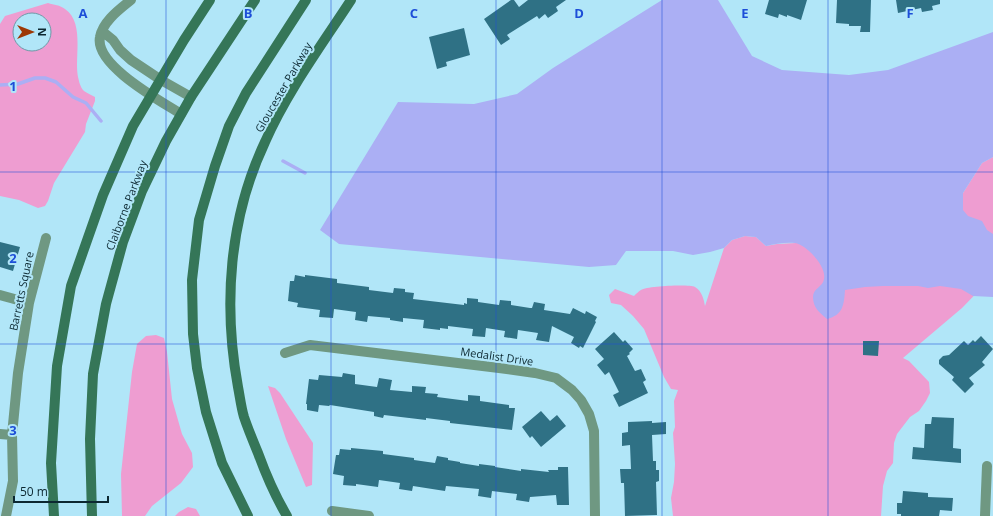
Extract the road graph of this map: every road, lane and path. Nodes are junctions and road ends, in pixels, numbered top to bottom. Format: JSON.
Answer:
{"nodes":[{"id":1,"x":131,"y":0,"type":"edge"},
{"id":2,"x":210,"y":0,"type":"edge"},
{"id":3,"x":255,"y":0,"type":"edge"},
{"id":4,"x":306,"y":0,"type":"edge"},
{"id":5,"x":351,"y":0,"type":"edge"},
{"id":6,"x":102,"y":31,"type":"junction"},
{"id":7,"x":161,"y":80,"type":"junction"},
{"id":8,"x":151,"y":95,"type":"junction"},
{"id":9,"x":191,"y":97,"type":"junction"},
{"id":10,"x":181,"y":114,"type":"junction"},
{"id":11,"x":46,"y":238,"type":"dead end"},
{"id":12,"x":0,"y":295,"type":"edge"},
{"id":13,"x":29,"y":303,"type":"junction"},
{"id":14,"x":285,"y":352,"type":"dead end"},
{"id":15,"x":0,"y":434,"type":"edge"},
{"id":16,"x":12,"y":435,"type":"junction"},
{"id":17,"x":987,"y":466,"type":"dead end"},
{"id":18,"x":332,"y":511,"type":"dead end"},
{"id":19,"x":6,"y":516,"type":"edge"},
{"id":20,"x":54,"y":516,"type":"edge"},
{"id":21,"x":92,"y":516,"type":"edge"},
{"id":22,"x":248,"y":516,"type":"edge"},
{"id":23,"x":287,"y":516,"type":"edge"},
{"id":24,"x":369,"y":516,"type":"edge"},
{"id":25,"x":595,"y":516,"type":"edge"},
{"id":26,"x":985,"y":516,"type":"edge"}],
"edges":[{"from":1,"to":6,"type":"street"},
{"from":2,"to":7,"type":"main road"},
{"from":3,"to":9,"type":"main road","name":"Claiborne Parkway"},
{"from":4,"to":22,"type":"main road"},
{"from":5,"to":23,"type":"main road","name":"Gloucester Parkway"},
{"from":6,"to":7,"type":"street"},
{"from":6,"to":8,"type":"street"},
{"from":7,"to":8,"type":"main road"},
{"from":7,"to":9,"type":"street"},
{"from":8,"to":10,"type":"street"},
{"from":8,"to":20,"type":"main road"},
{"from":9,"to":10,"type":"main road","name":"Claiborne Parkway"},
{"from":10,"to":21,"type":"main road","name":"Claiborne Parkway"},
{"from":11,"to":13,"type":"street","name":"Barretts Square"},
{"from":12,"to":13,"type":"street"},
{"from":13,"to":16,"type":"street","name":"Barretts Square"},
{"from":14,"to":25,"type":"street","name":"Medalist Drive"},
{"from":15,"to":16,"type":"street"},
{"from":16,"to":19,"type":"street","name":"Barretts Square"},
{"from":17,"to":26,"type":"street"},
{"from":18,"to":24,"type":"street"}]}
